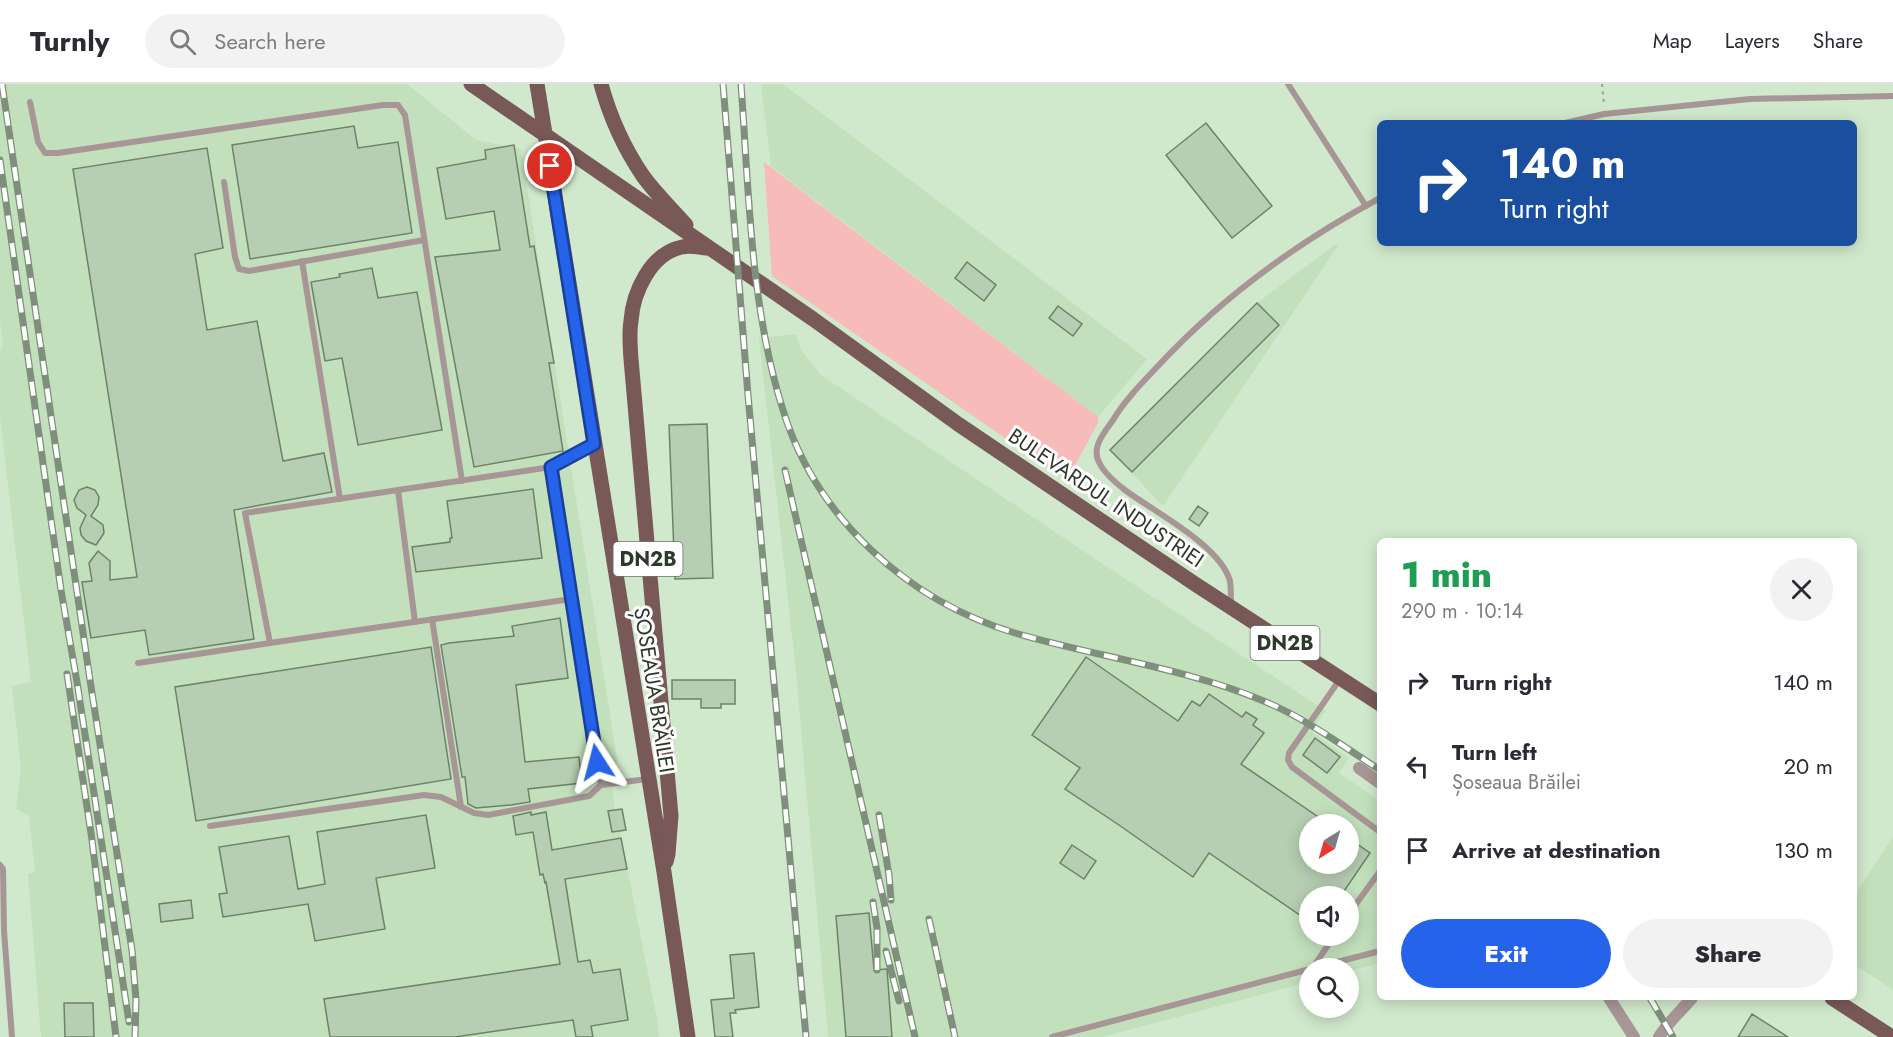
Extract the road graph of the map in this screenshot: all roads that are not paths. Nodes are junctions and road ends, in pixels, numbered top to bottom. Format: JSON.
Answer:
{"nodes":[{"id":1,"x":537,"y":84,"type":"edge"},
{"id":2,"x":601,"y":84,"type":"edge"},
{"id":3,"x":1288,"y":84,"type":"edge"},
{"id":4,"x":474,"y":86,"type":"edge"},
{"id":5,"x":1893,"y":96,"type":"edge"},
{"id":6,"x":30,"y":102,"type":"dead end"},
{"id":7,"x":1578,"y":120,"type":"edge"},
{"id":8,"x":224,"y":182,"type":"dead end"},
{"id":9,"x":1377,"y":200,"type":"edge"},
{"id":10,"x":1366,"y":206,"type":"junction"},
{"id":11,"x":424,"y":240,"type":"junction"},
{"id":12,"x":707,"y":246,"type":"junction"},
{"id":13,"x":302,"y":261,"type":"junction"},
{"id":14,"x":594,"y":444,"type":"junction"},
{"id":15,"x":551,"y":467,"type":"junction"},
{"id":16,"x":462,"y":481,"type":"junction"},
{"id":17,"x":398,"y":490,"type":"junction"},
{"id":18,"x":340,"y":499,"type":"junction"},
{"id":19,"x":571,"y":599,"type":"junction"},
{"id":20,"x":1231,"y":607,"type":"junction"},
{"id":21,"x":432,"y":619,"type":"junction"},
{"id":22,"x":415,"y":622,"type":"junction"},
{"id":23,"x":270,"y":643,"type":"junction"},
{"id":24,"x":138,"y":663,"type":"dead end"},
{"id":25,"x":1340,"y":678,"type":"junction"},
{"id":26,"x":1377,"y":702,"type":"edge"},
{"id":27,"x":1359,"y":768,"type":"dead end"},
{"id":28,"x":648,"y":779,"type":"junction"},
{"id":29,"x":1377,"y":781,"type":"edge"},
{"id":30,"x":601,"y":785,"type":"junction"},
{"id":31,"x":461,"y":807,"type":"junction"},
{"id":32,"x":210,"y":826,"type":"dead end"},
{"id":33,"x":1377,"y":830,"type":"edge"},
{"id":34,"x":0,"y":865,"type":"edge"},
{"id":35,"x":664,"y":872,"type":"junction"},
{"id":36,"x":1377,"y":875,"type":"edge"},
{"id":37,"x":1359,"y":900,"type":"edge"},
{"id":38,"x":1377,"y":952,"type":"edge"},
{"id":39,"x":1353,"y":958,"type":"edge"},
{"id":40,"x":1299,"y":972,"type":"edge"},
{"id":41,"x":1610,"y":1000,"type":"edge"},
{"id":42,"x":1690,"y":1000,"type":"edge"},
{"id":43,"x":1836,"y":1000,"type":"edge"},
{"id":44,"x":12,"y":1037,"type":"edge"},
{"id":45,"x":688,"y":1037,"type":"edge"},
{"id":46,"x":1052,"y":1037,"type":"edge"},
{"id":47,"x":1634,"y":1037,"type":"edge"},
{"id":48,"x":1659,"y":1037,"type":"edge"},
{"id":49,"x":1892,"y":1037,"type":"edge"}],
"edges":[{"from":1,"to":14,"type":"main road","name":"ȘOSEAUA BRĂILEI"},
{"from":2,"to":12,"type":"main road","number":"DN2B"},
{"from":3,"to":10,"type":"lane"},
{"from":4,"to":12,"type":"main road","number":"DN2B"},
{"from":5,"to":7,"type":"lane"},
{"from":6,"to":11,"type":"lane"},
{"from":8,"to":13,"type":"lane"},
{"from":9,"to":10,"type":"lane"},
{"from":10,"to":20,"type":"lane"},
{"from":11,"to":13,"type":"lane"},
{"from":11,"to":16,"type":"lane"},
{"from":12,"to":20,"type":"main road","name":"BULEVARDUL INDUSTRIEI","number":"DN2B"},
{"from":12,"to":35,"type":"main road","number":"DN2B"},
{"from":13,"to":18,"type":"lane"},
{"from":14,"to":15,"type":"lane"},
{"from":14,"to":28,"type":"main road","name":"ȘOSEAUA BRĂILEI"},
{"from":15,"to":16,"type":"lane"},
{"from":15,"to":19,"type":"lane"},
{"from":16,"to":17,"type":"lane"},
{"from":17,"to":18,"type":"lane"},
{"from":17,"to":22,"type":"lane"},
{"from":18,"to":23,"type":"lane"},
{"from":19,"to":21,"type":"lane"},
{"from":19,"to":30,"type":"lane"},
{"from":20,"to":25,"type":"main road","name":"BULEVARDUL INDUSTRIEI","number":"DN2B"},
{"from":21,"to":22,"type":"lane"},
{"from":21,"to":31,"type":"lane"},
{"from":22,"to":23,"type":"lane"},
{"from":23,"to":24,"type":"lane"},
{"from":25,"to":26,"type":"main road","name":"BULEVARDUL INDUSTRIEI","number":"DN2B"},
{"from":25,"to":33,"type":"lane"},
{"from":27,"to":29,"type":"street"},
{"from":28,"to":30,"type":"lane"},
{"from":28,"to":35,"type":"main road","name":"ȘOSEAUA BRĂILEI"},
{"from":30,"to":31,"type":"lane"},
{"from":31,"to":32,"type":"lane"},
{"from":34,"to":44,"type":"lane"},
{"from":35,"to":45,"type":"main road","name":"ȘOSEAUA BRĂILEI"},
{"from":36,"to":37,"type":"lane"},
{"from":38,"to":39,"type":"lane"},
{"from":40,"to":46,"type":"lane"},
{"from":41,"to":47,"type":"street"},
{"from":42,"to":48,"type":"street"},
{"from":43,"to":49,"type":"main road"}]}
